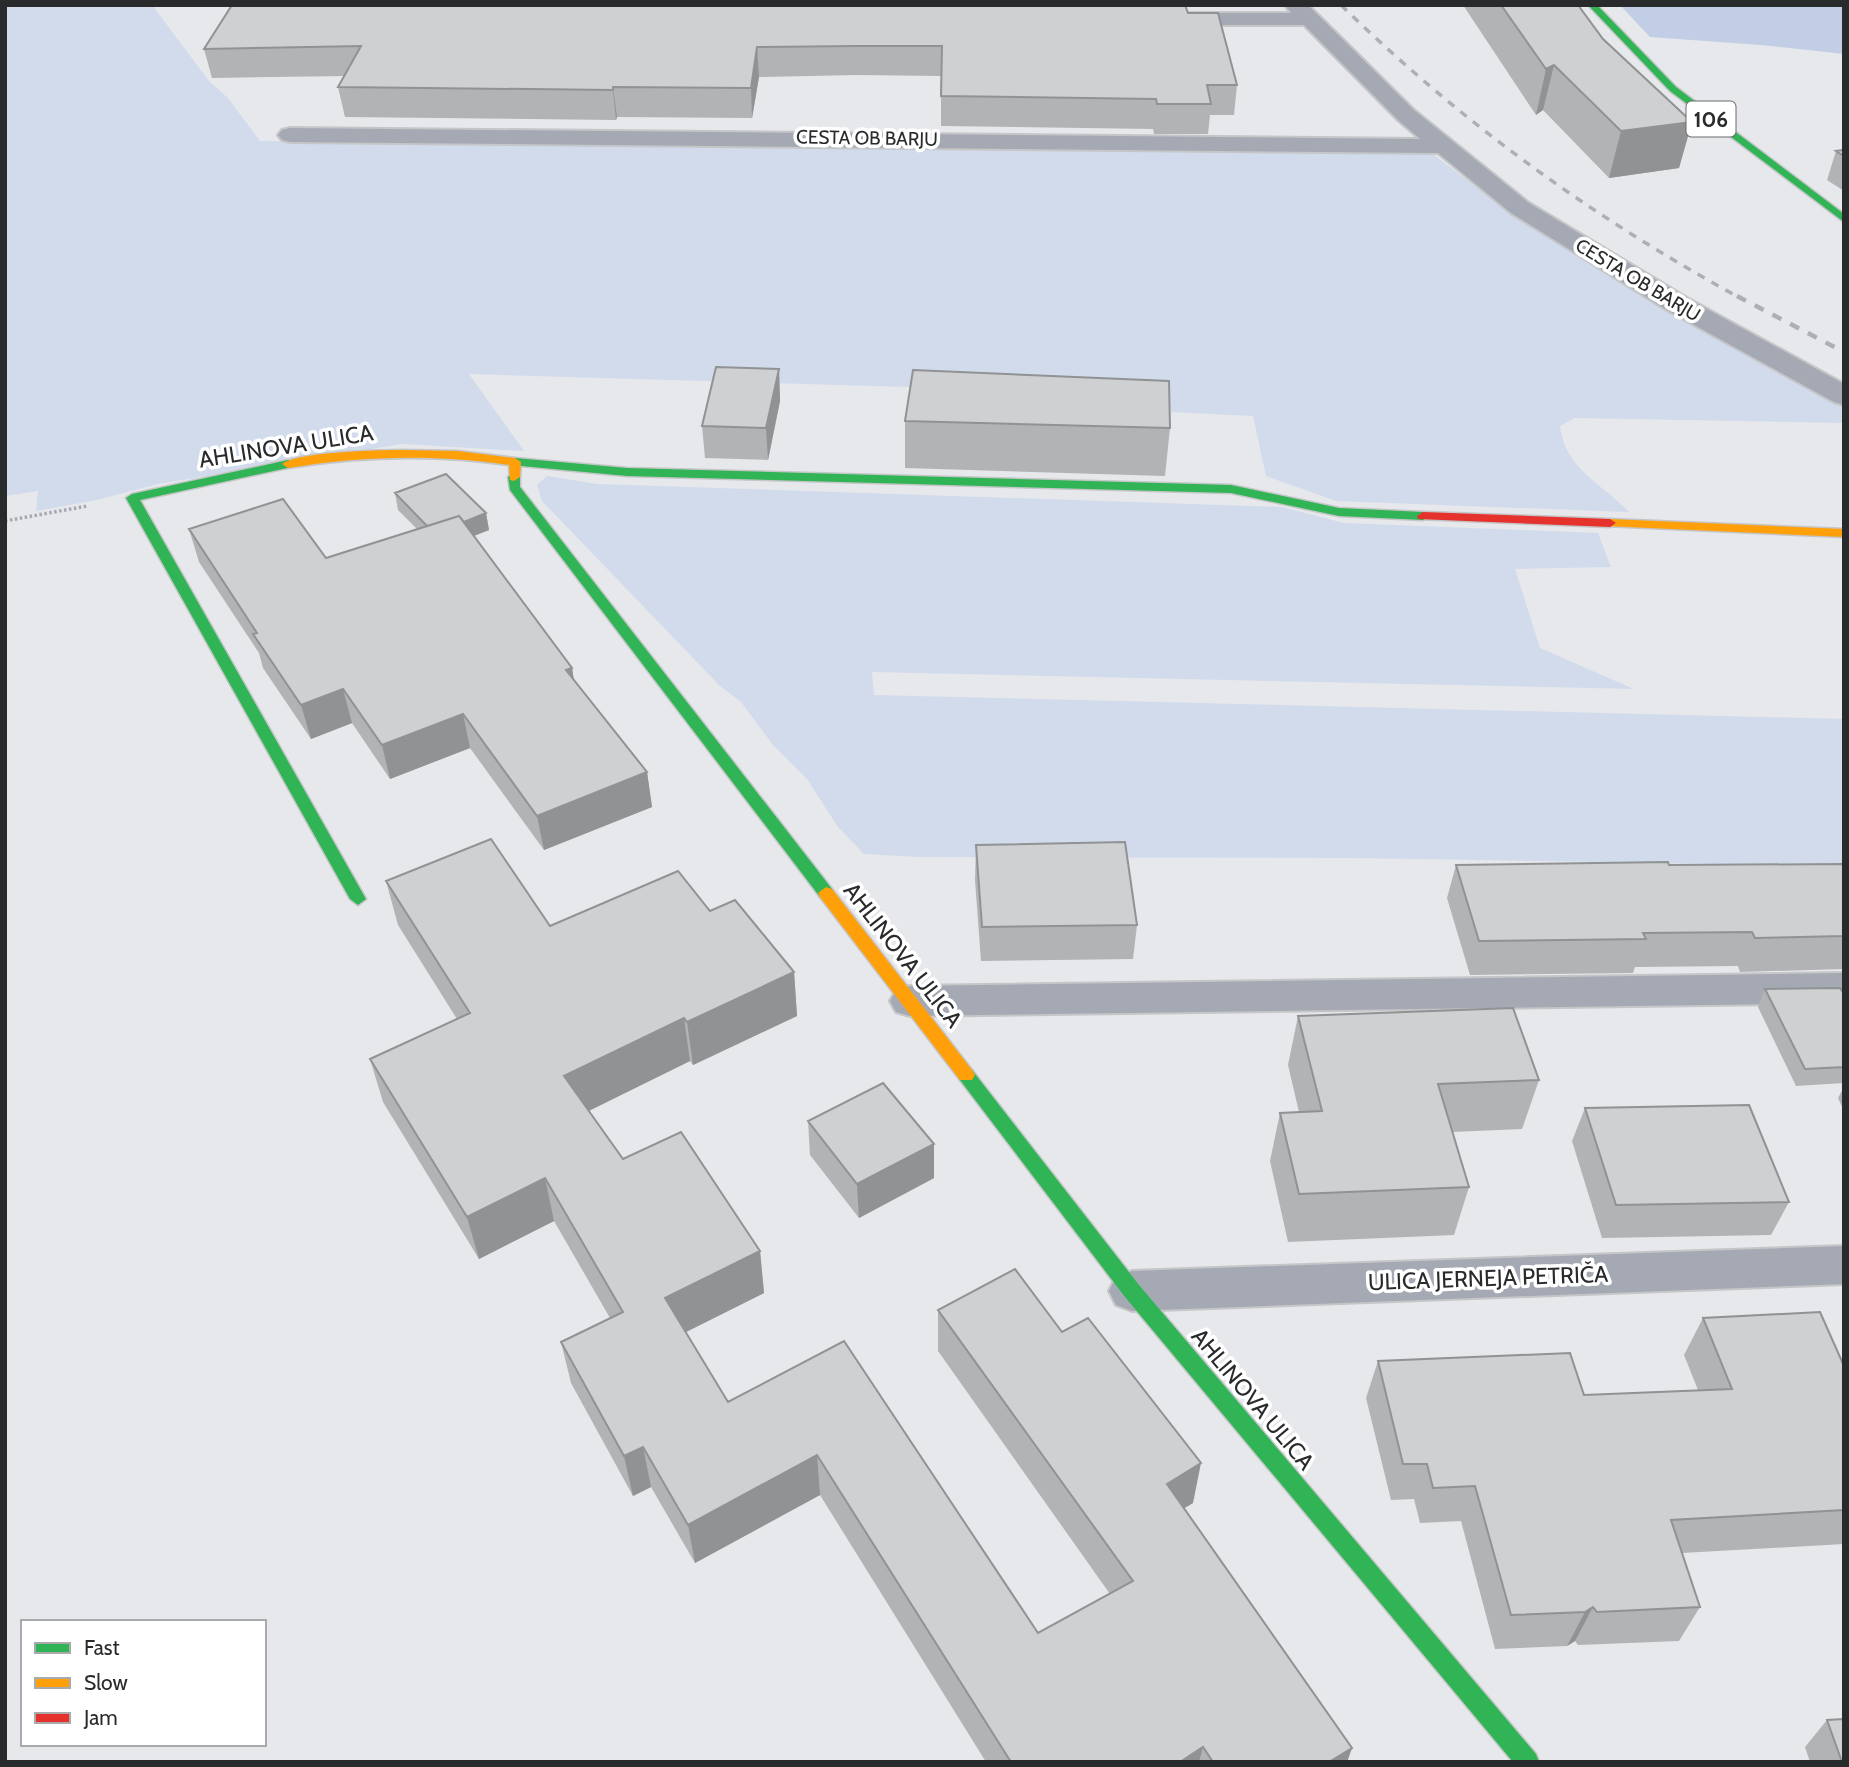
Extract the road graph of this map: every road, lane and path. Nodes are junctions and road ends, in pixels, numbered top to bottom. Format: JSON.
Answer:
{"nodes":[{"id":1,"x":1591,"y":5,"type":"edge"},
{"id":2,"x":1302,"y":12,"type":"edge"},
{"id":3,"x":1141,"y":19,"type":"edge"},
{"id":4,"x":290,"y":135,"type":"dead end"},
{"id":5,"x":1444,"y":146,"type":"junction"},
{"id":6,"x":1844,"y":219,"type":"edge"},
{"id":7,"x":1844,"y":396,"type":"edge"},
{"id":8,"x":515,"y":462,"type":"junction"},
{"id":9,"x":132,"y":498,"type":"junction"},
{"id":10,"x":5,"y":521,"type":"edge"},
{"id":11,"x":1844,"y":533,"type":"edge"},
{"id":12,"x":358,"y":899,"type":"dead end"},
{"id":13,"x":1844,"y":988,"type":"edge"},
{"id":14,"x":910,"y":1001,"type":"junction"},
{"id":15,"x":1844,"y":1265,"type":"edge"},
{"id":16,"x":1132,"y":1291,"type":"junction"},
{"id":17,"x":1528,"y":1762,"type":"edge"}],
"edges":[{"from":1,"to":6,"type":"street","number":"106"},
{"from":2,"to":3,"type":"street","name":"CESTA OB BARJU"},
{"from":2,"to":5,"type":"street","name":"CESTA OB BARJU"},
{"from":4,"to":5,"type":"street","name":"CESTA OB BARJU"},
{"from":5,"to":7,"type":"street","name":"CESTA OB BARJU"},
{"from":8,"to":9,"type":"street","name":"AHLINOVA ULICA"},
{"from":8,"to":11,"type":"street"},
{"from":8,"to":14,"type":"street","name":"AHLINOVA ULICA"},
{"from":9,"to":10,"type":"path"},
{"from":9,"to":12,"type":"street"},
{"from":13,"to":14,"type":"street"},
{"from":14,"to":16,"type":"street","name":"AHLINOVA ULICA"},
{"from":15,"to":16,"type":"street","name":"ULICA JERNEJA PETRIČA"},
{"from":16,"to":17,"type":"street","name":"AHLINOVA ULICA"}]}
